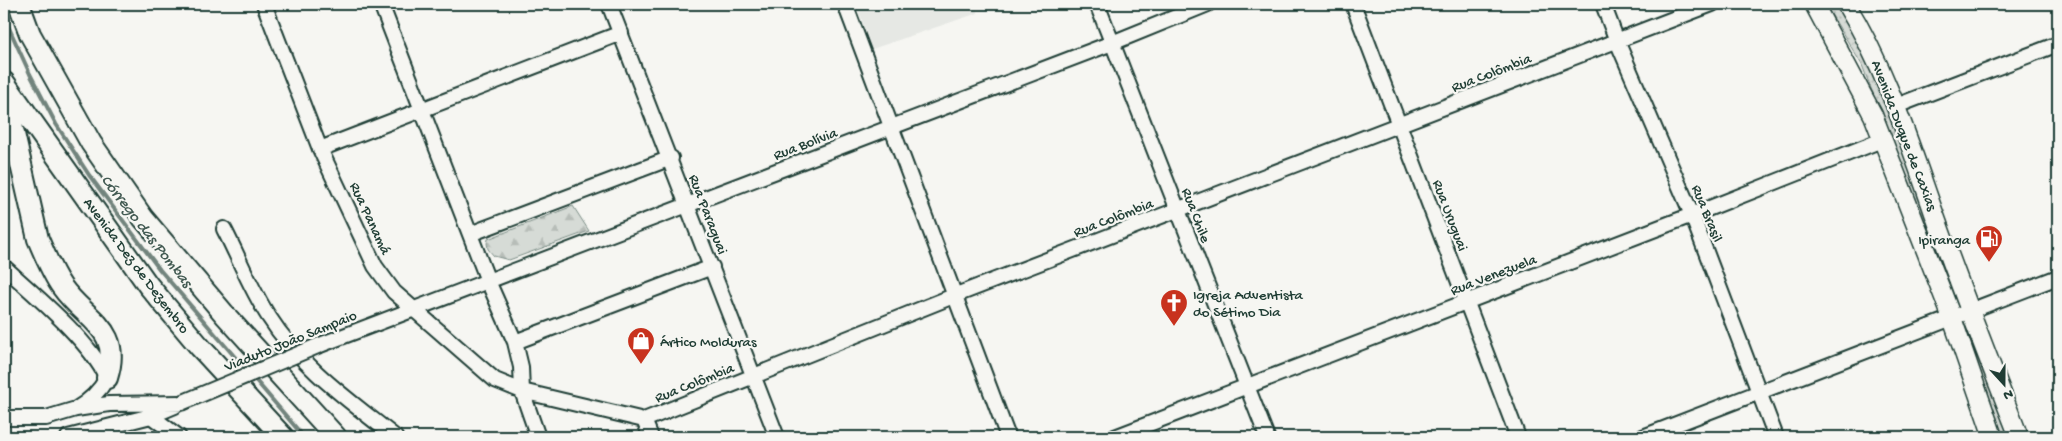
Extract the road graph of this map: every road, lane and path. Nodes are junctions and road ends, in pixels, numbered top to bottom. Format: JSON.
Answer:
{"nodes":[{"id":1,"x":18,"y":4,"type":"edge"},
{"id":2,"x":264,"y":4,"type":"edge"},
{"id":3,"x":381,"y":4,"type":"edge"},
{"id":4,"x":610,"y":4,"type":"edge"},
{"id":5,"x":845,"y":4,"type":"edge"},
{"id":6,"x":1097,"y":4,"type":"edge"},
{"id":7,"x":1208,"y":4,"type":"edge"},
{"id":8,"x":1353,"y":4,"type":"edge"},
{"id":9,"x":1603,"y":4,"type":"edge"},
{"id":10,"x":1712,"y":4,"type":"edge"},
{"id":11,"x":1814,"y":4,"type":"edge"},
{"id":12,"x":1846,"y":4,"type":"edge"},
{"id":13,"x":1857,"y":4,"type":"edge"},
{"id":14,"x":1859,"y":24,"type":"junction"},
{"id":15,"x":621,"y":33,"type":"junction"},
{"id":16,"x":1617,"y":41,"type":"junction"},
{"id":17,"x":1112,"y":43,"type":"junction"},
{"id":18,"x":2058,"y":44,"type":"edge"},
{"id":19,"x":4,"y":82,"type":"edge"},
{"id":20,"x":4,"y":88,"type":"edge"},
{"id":21,"x":1896,"y":106,"type":"junction"},
{"id":22,"x":422,"y":108,"type":"junction"},
{"id":23,"x":1400,"y":125,"type":"junction"},
{"id":24,"x":892,"y":128,"type":"junction"},
{"id":25,"x":1882,"y":140,"type":"junction"},
{"id":26,"x":320,"y":149,"type":"junction"},
{"id":27,"x":671,"y":158,"type":"junction"},
{"id":28,"x":688,"y":204,"type":"junction"},
{"id":29,"x":1177,"y":210,"type":"junction"},
{"id":30,"x":1692,"y":215,"type":"junction"},
{"id":31,"x":224,"y":229,"type":"dead end"},
{"id":32,"x":470,"y":234,"type":"junction"},
{"id":33,"x":4,"y":267,"type":"edge"},
{"id":34,"x":712,"y":267,"type":"junction"},
{"id":35,"x":2058,"y":277,"type":"edge"},
{"id":36,"x":488,"y":281,"type":"junction"},
{"id":37,"x":956,"y":295,"type":"junction"},
{"id":38,"x":1467,"y":302,"type":"junction"},
{"id":39,"x":413,"y":309,"type":"junction"},
{"id":40,"x":1970,"y":311,"type":"junction"},
{"id":41,"x":1952,"y":318,"type":"junction"},
{"id":42,"x":515,"y":342,"type":"junction"},
{"id":43,"x":754,"y":376,"type":"junction"},
{"id":44,"x":107,"y":378,"type":"junction"},
{"id":45,"x":1247,"y":386,"type":"junction"},
{"id":46,"x":522,"y":391,"type":"junction"},
{"id":47,"x":1759,"y":393,"type":"junction"},
{"id":48,"x":181,"y":403,"type":"junction"},
{"id":49,"x":76,"y":409,"type":"junction"},
{"id":50,"x":151,"y":416,"type":"junction"},
{"id":51,"x":4,"y":418,"type":"edge"},
{"id":52,"x":644,"y":420,"type":"junction"},
{"id":53,"x":68,"y":437,"type":"edge"},
{"id":54,"x":179,"y":437,"type":"edge"},
{"id":55,"x":283,"y":437,"type":"edge"},
{"id":56,"x":336,"y":437,"type":"edge"},
{"id":57,"x":395,"y":437,"type":"edge"},
{"id":58,"x":538,"y":437,"type":"edge"},
{"id":59,"x":651,"y":437,"type":"edge"},
{"id":60,"x":778,"y":437,"type":"edge"},
{"id":61,"x":1008,"y":437,"type":"edge"},
{"id":62,"x":1115,"y":437,"type":"edge"},
{"id":63,"x":1267,"y":437,"type":"edge"},
{"id":64,"x":1518,"y":437,"type":"edge"},
{"id":65,"x":1643,"y":437,"type":"edge"},
{"id":66,"x":1776,"y":437,"type":"edge"},
{"id":67,"x":1993,"y":437,"type":"edge"},
{"id":68,"x":2019,"y":437,"type":"edge"}],
"edges":[{"from":1,"to":56,"type":"highway"},
{"from":2,"to":26,"type":"street","name":"Rua Panamá"},
{"from":3,"to":22,"type":"street"},
{"from":4,"to":15,"type":"street","name":"Rua Paraguai"},
{"from":5,"to":24,"type":"street"},
{"from":6,"to":17,"type":"street","name":"Rua Chile"},
{"from":7,"to":17,"type":"street","name":"Rua Bolívia"},
{"from":8,"to":23,"type":"street","name":"Rua Uruguai"},
{"from":9,"to":16,"type":"street","name":"Rua Brasil"},
{"from":10,"to":16,"type":"street","name":"Rua Colômbia"},
{"from":11,"to":25,"type":"main road","name":"Avenida Duque de Caxias"},
{"from":12,"to":14,"type":"main road","name":"Avenida Duque de Caxias"},
{"from":13,"to":14,"type":"street"},
{"from":14,"to":21,"type":"main road","name":"Avenida Duque de Caxias"},
{"from":15,"to":22,"type":"street"},
{"from":15,"to":27,"type":"street","name":"Rua Paraguai"},
{"from":16,"to":23,"type":"street","name":"Rua Colômbia"},
{"from":16,"to":30,"type":"street","name":"Rua Brasil"},
{"from":17,"to":24,"type":"street","name":"Rua Bolívia"},
{"from":17,"to":29,"type":"street","name":"Rua Chile"},
{"from":18,"to":21,"type":"street"},
{"from":19,"to":55,"type":"highway","name":"Avenida Dez de Dezembro"},
{"from":20,"to":44,"type":"highway"},
{"from":21,"to":40,"type":"main road","name":"Avenida Duque de Caxias"},
{"from":22,"to":26,"type":"street"},
{"from":22,"to":32,"type":"street"},
{"from":23,"to":29,"type":"street","name":"Rua Colômbia"},
{"from":23,"to":38,"type":"street","name":"Rua Uruguai"},
{"from":24,"to":28,"type":"street","name":"Rua Bolívia"},
{"from":24,"to":37,"type":"street"},
{"from":25,"to":30,"type":"street","name":"Rua Venezuela"},
{"from":25,"to":41,"type":"main road","name":"Avenida Duque de Caxias"},
{"from":26,"to":39,"type":"street","name":"Rua Panamá"},
{"from":27,"to":28,"type":"street","name":"Rua Paraguai"},
{"from":27,"to":32,"type":"street"},
{"from":28,"to":34,"type":"street","name":"Rua Paraguai"},
{"from":28,"to":36,"type":"street","name":"Rua Bolívia"},
{"from":29,"to":37,"type":"street","name":"Rua Colômbia"},
{"from":29,"to":45,"type":"street","name":"Rua Chile"},
{"from":30,"to":38,"type":"street","name":"Rua Venezuela"},
{"from":30,"to":47,"type":"street","name":"Rua Brasil"},
{"from":31,"to":57,"type":"street"},
{"from":32,"to":36,"type":"street"},
{"from":33,"to":44,"type":"street"},
{"from":34,"to":42,"type":"street"},
{"from":34,"to":43,"type":"street","name":"Rua Paraguai"},
{"from":35,"to":40,"type":"street"},
{"from":36,"to":39,"type":"street","name":"Rua Bolívia"},
{"from":36,"to":42,"type":"street"},
{"from":37,"to":43,"type":"street","name":"Rua Colômbia"},
{"from":37,"to":61,"type":"street"},
{"from":38,"to":45,"type":"street","name":"Rua Venezuela"},
{"from":38,"to":64,"type":"street","name":"Rua Uruguai"},
{"from":39,"to":46,"type":"street","name":"Rua Panamá"},
{"from":39,"to":48,"type":"street","name":"Viaduto João Sampaio","bridge":true},
{"from":40,"to":41,"type":"street"},
{"from":40,"to":68,"type":"main road","name":"Avenida Duque de Caxias"},
{"from":41,"to":47,"type":"street"},
{"from":41,"to":67,"type":"main road","name":"Avenida Duque de Caxias"},
{"from":42,"to":46,"type":"street"},
{"from":43,"to":52,"type":"street","name":"Rua Colômbia"},
{"from":43,"to":60,"type":"street","name":"Rua Paraguai"},
{"from":44,"to":49,"type":"street"},
{"from":45,"to":62,"type":"street","name":"Rua Venezuela"},
{"from":45,"to":63,"type":"street","name":"Rua Chile"},
{"from":46,"to":52,"type":"street","name":"Rua Colômbia"},
{"from":46,"to":58,"type":"street"},
{"from":47,"to":65,"type":"street"},
{"from":47,"to":66,"type":"street","name":"Rua Brasil"},
{"from":48,"to":49,"type":"street","name":"Viaduto João Sampaio"},
{"from":48,"to":50,"type":"street","name":"Viaduto João Sampaio"},
{"from":49,"to":51,"type":"street","name":"Viaduto João Sampaio"},
{"from":50,"to":53,"type":"street","name":"Viaduto João Sampaio"},
{"from":50,"to":54,"type":"street"},
{"from":52,"to":59,"type":"street"}]}
